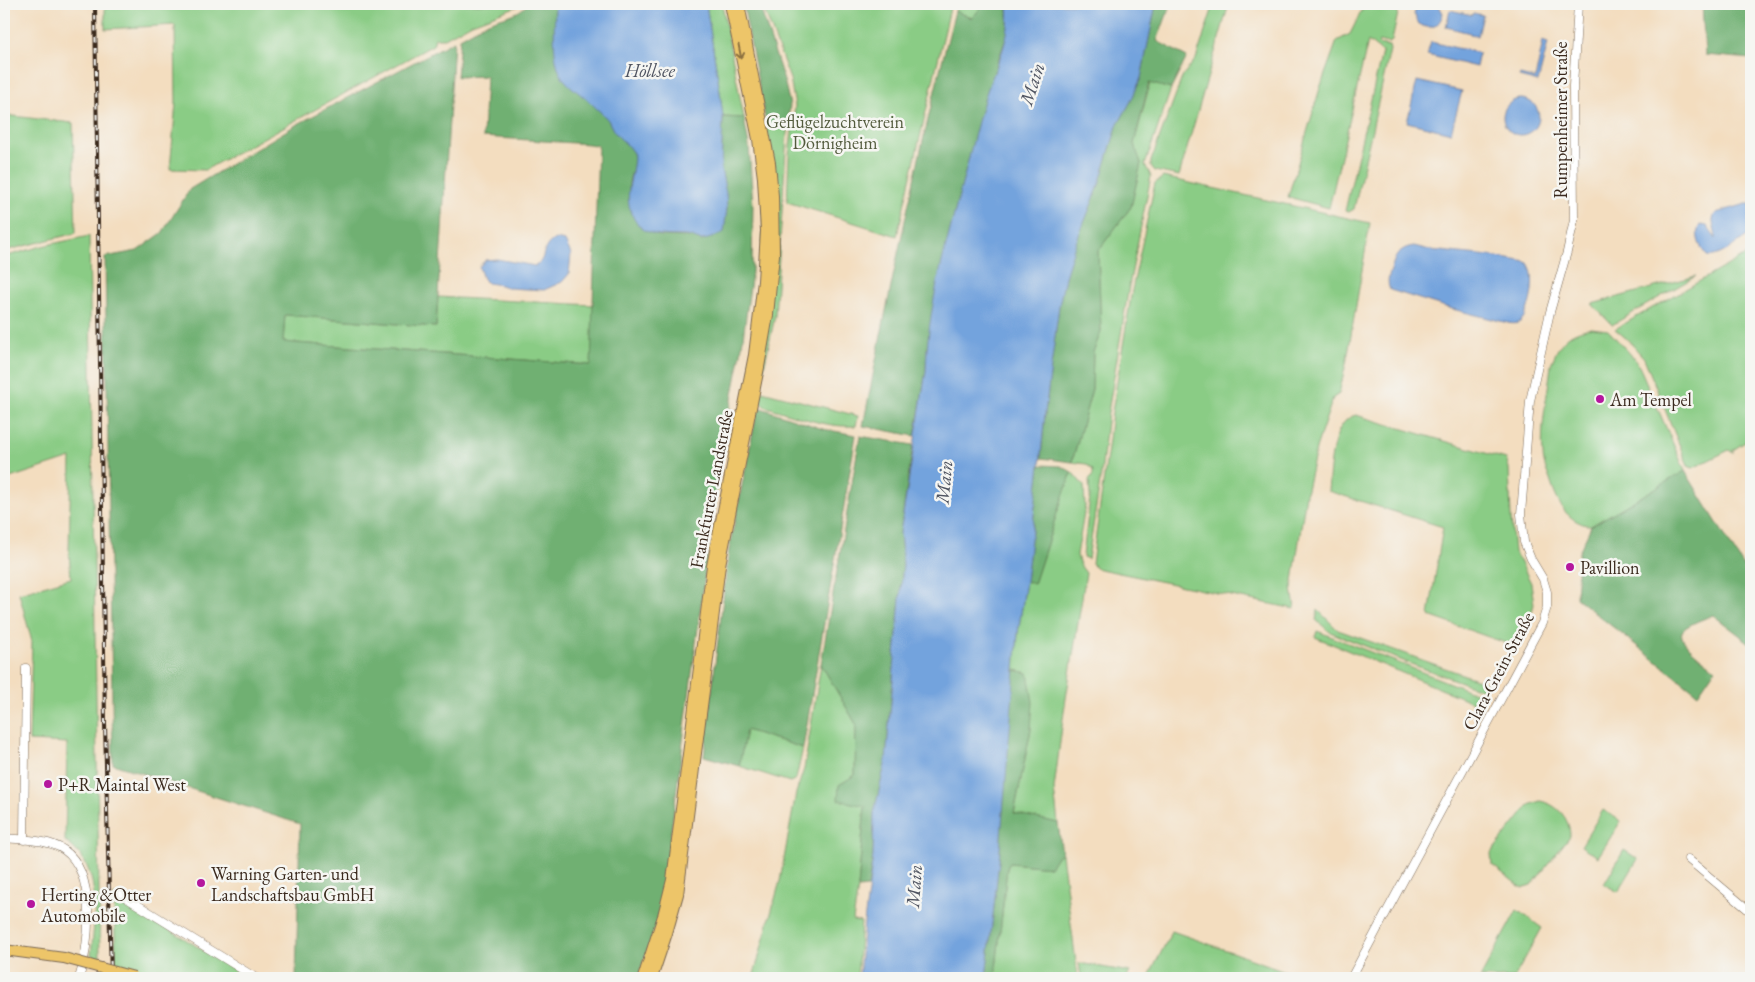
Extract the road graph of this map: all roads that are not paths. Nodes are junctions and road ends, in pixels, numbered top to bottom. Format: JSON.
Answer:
{"nodes":[{"id":1,"x":730,"y":4,"type":"edge"},
{"id":2,"x":740,"y":4,"type":"edge"},
{"id":3,"x":1578,"y":4,"type":"edge"},
{"id":4,"x":1571,"y":237,"type":"joint"},
{"id":5,"x":26,"y":668,"type":"dead end"},
{"id":6,"x":4,"y":838,"type":"edge"},
{"id":7,"x":24,"y":840,"type":"junction"},
{"id":8,"x":1688,"y":859,"type":"dead end"},
{"id":9,"x":120,"y":894,"type":"dead end"},
{"id":10,"x":1751,"y":912,"type":"edge"},
{"id":11,"x":4,"y":950,"type":"edge"},
{"id":12,"x":80,"y":978,"type":"edge"},
{"id":13,"x":135,"y":978,"type":"edge"},
{"id":14,"x":256,"y":978,"type":"edge"},
{"id":15,"x":643,"y":978,"type":"edge"},
{"id":16,"x":652,"y":978,"type":"edge"},
{"id":17,"x":1351,"y":978,"type":"edge"}],
"edges":[{"from":1,"to":15,"type":"main road","name":"Frankfurter Landstraße","one_way":true},
{"from":2,"to":16,"type":"main road","name":"Frankfurter Landstraße"},
{"from":3,"to":4,"type":"street","name":"Rumpenheimer Straße"},
{"from":4,"to":17,"type":"street","name":"Clara-Grein-Straße"},
{"from":5,"to":7,"type":"street"},
{"from":6,"to":7,"type":"street"},
{"from":7,"to":12,"type":"street"},
{"from":8,"to":10,"type":"street"},
{"from":9,"to":14,"type":"street"},
{"from":11,"to":13,"type":"main road","bridge":true}]}
